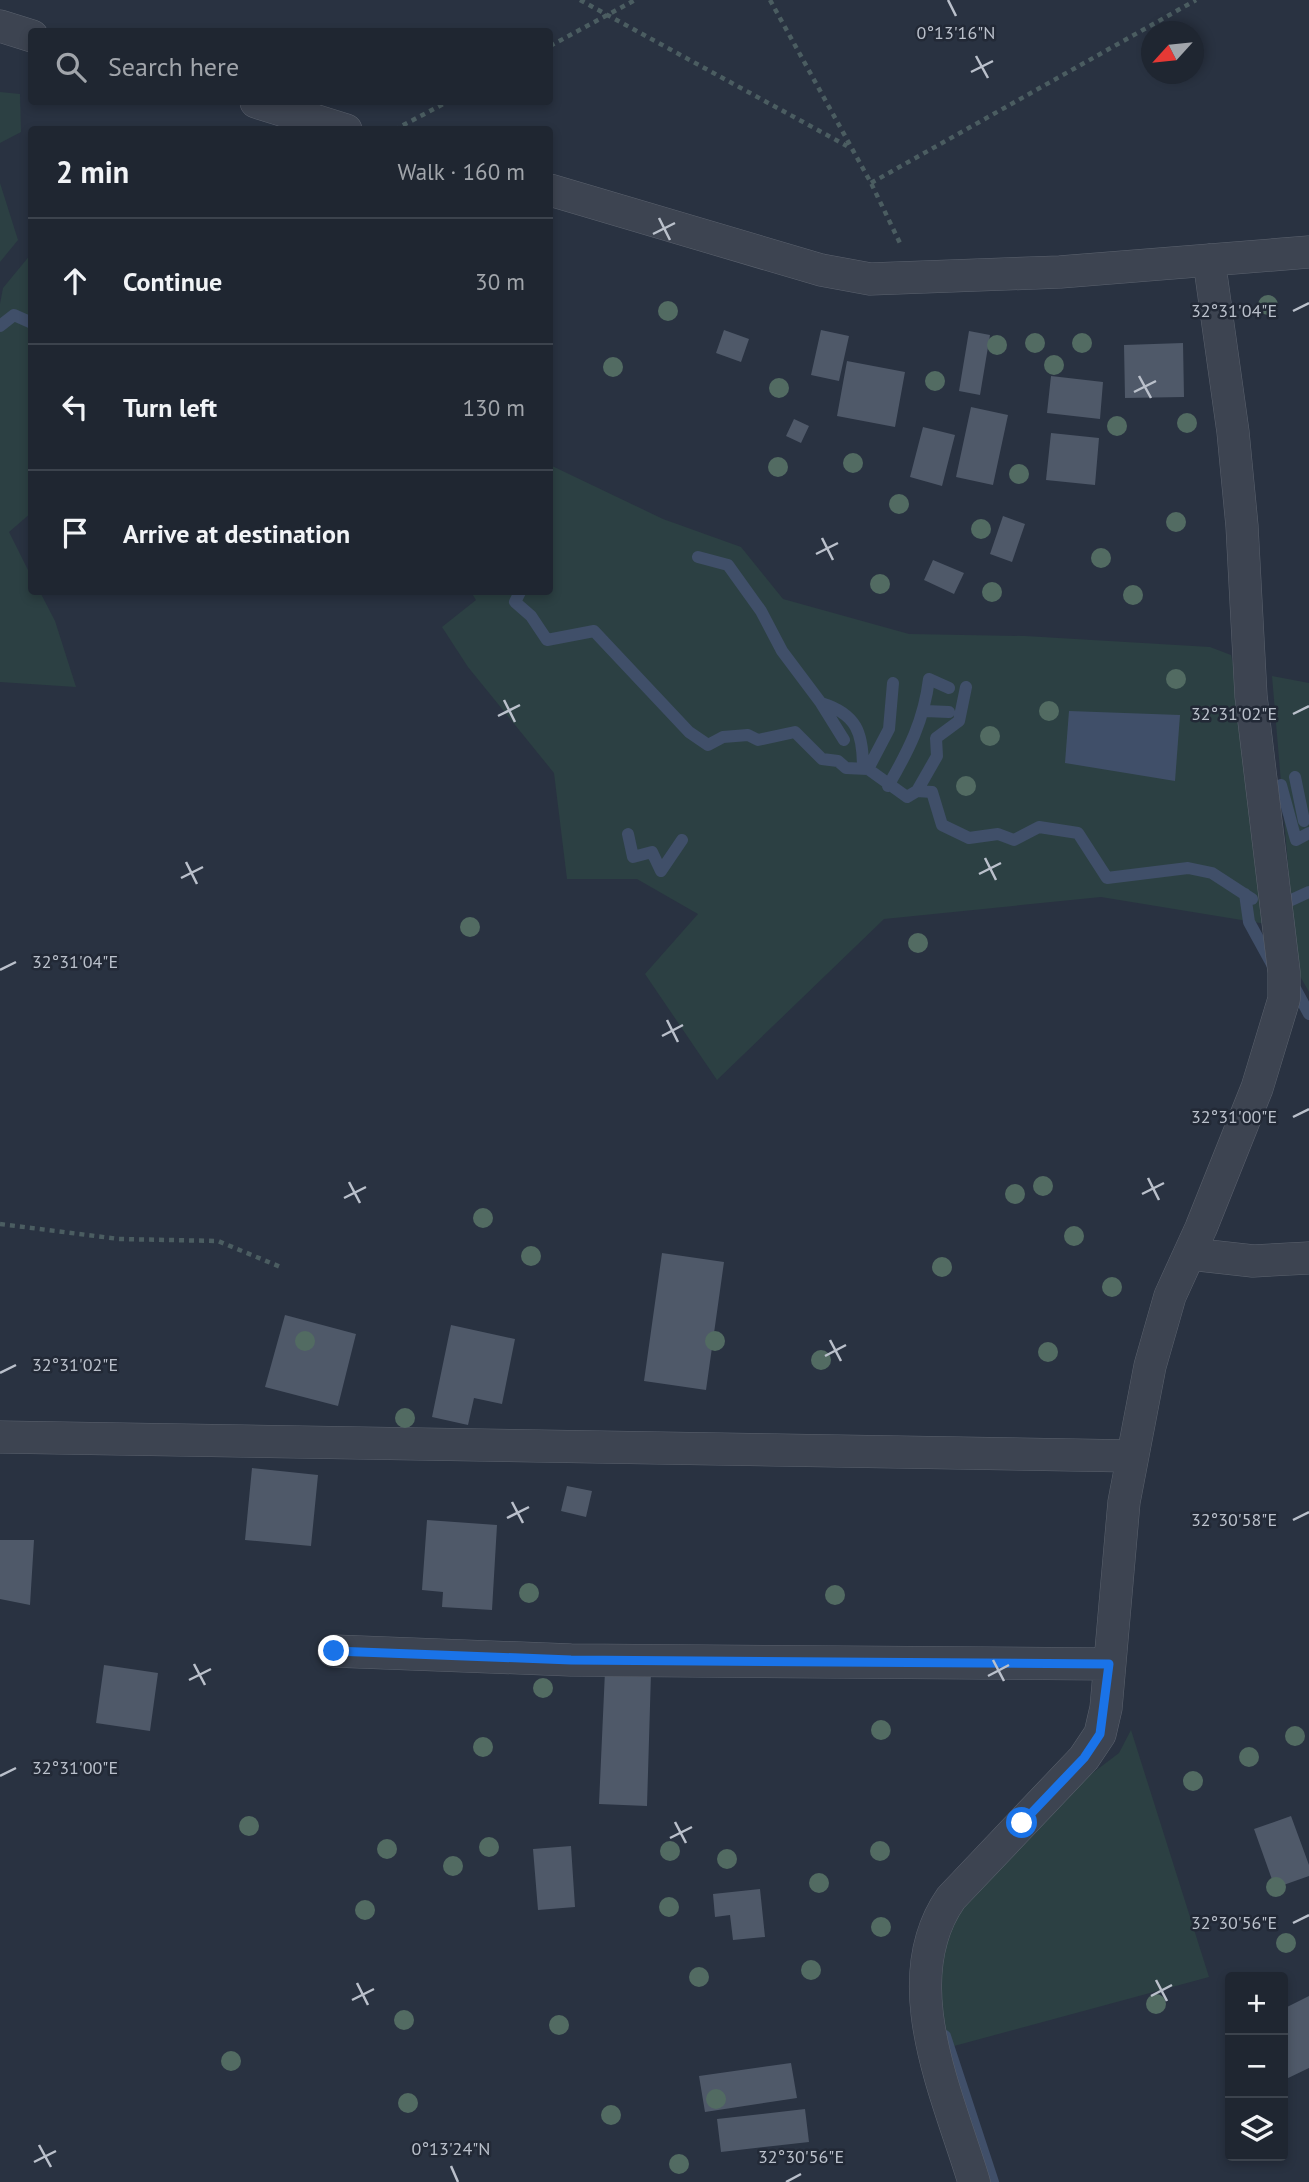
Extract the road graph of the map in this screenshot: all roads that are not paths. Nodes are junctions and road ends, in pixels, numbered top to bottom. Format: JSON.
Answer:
{"nodes":[{"id":1,"x":0,"y":26,"type":"edge"},
{"id":2,"x":28,"y":35,"type":"edge"},
{"id":3,"x":266,"y":105,"type":"edge"},
{"id":4,"x":333,"y":126,"type":"edge"},
{"id":5,"x":553,"y":191,"type":"edge"},
{"id":6,"x":1309,"y":251,"type":"edge"},
{"id":7,"x":1209,"y":260,"type":"junction"},
{"id":8,"x":1190,"y":1254,"type":"junction"},
{"id":9,"x":1309,"y":1258,"type":"edge"},
{"id":10,"x":0,"y":1437,"type":"edge"},
{"id":11,"x":1131,"y":1456,"type":"junction"},
{"id":12,"x":334,"y":1651,"type":"dead end"},
{"id":13,"x":1109,"y":1664,"type":"junction"},
{"id":14,"x":974,"y":2182,"type":"edge"}],
"edges":[{"from":1,"to":2,"type":"street"},
{"from":3,"to":4,"type":"street"},
{"from":5,"to":7,"type":"street"},
{"from":6,"to":7,"type":"street"},
{"from":7,"to":8,"type":"street"},
{"from":8,"to":9,"type":"street"},
{"from":8,"to":11,"type":"street"},
{"from":10,"to":11,"type":"street"},
{"from":11,"to":13,"type":"street"},
{"from":12,"to":13,"type":"street"},
{"from":13,"to":14,"type":"street"}]}
